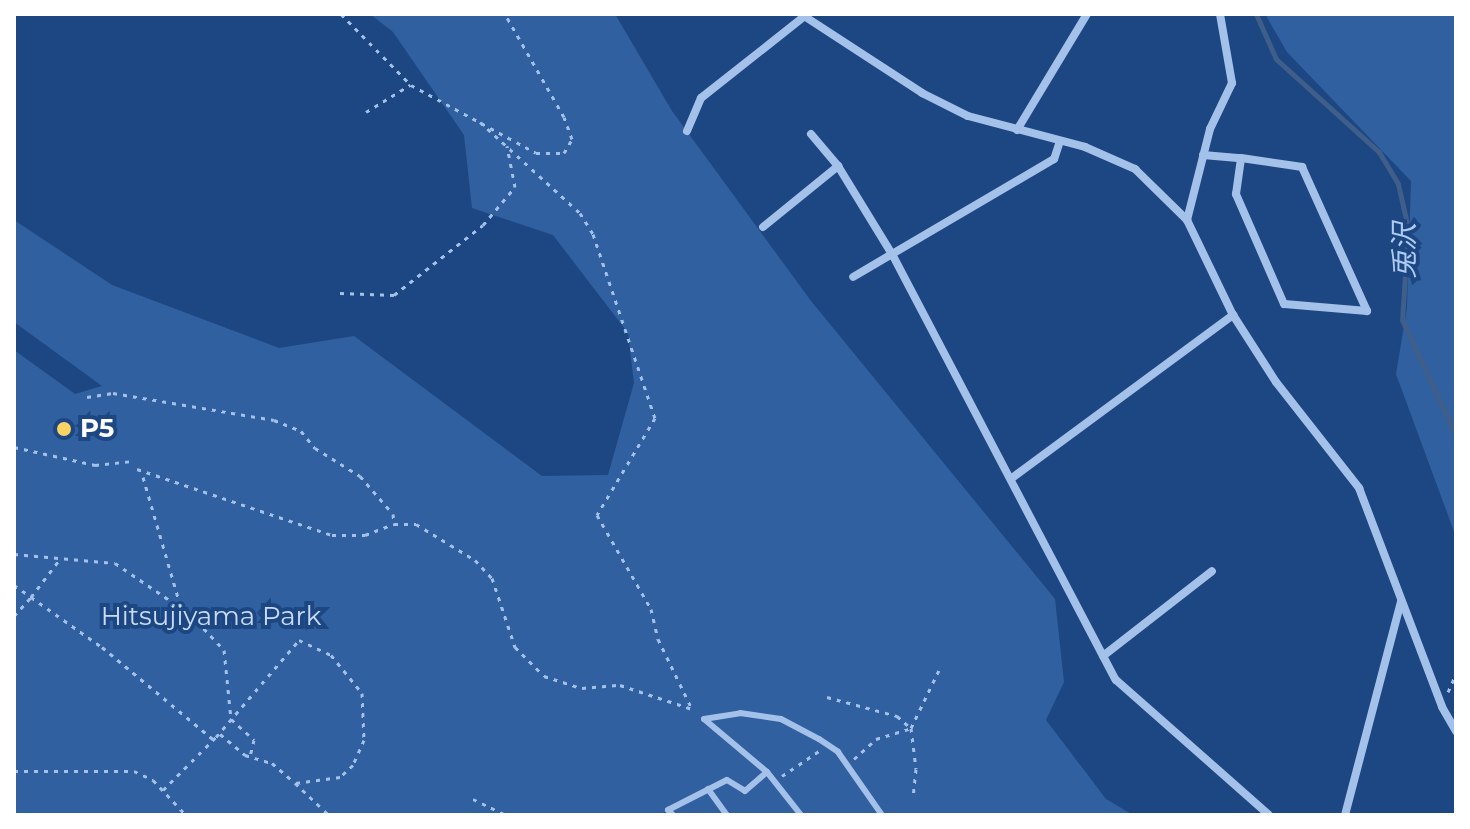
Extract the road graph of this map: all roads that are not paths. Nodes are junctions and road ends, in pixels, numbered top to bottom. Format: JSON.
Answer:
{"nodes":[{"id":1,"x":1087,"y":14,"type":"edge"},
{"id":2,"x":1220,"y":14,"type":"edge"},
{"id":3,"x":804,"y":15,"type":"edge"},
{"id":4,"x":1017,"y":130,"type":"junction"},
{"id":5,"x":687,"y":131,"type":"dead end"},
{"id":6,"x":811,"y":134,"type":"dead end"},
{"id":7,"x":1060,"y":141,"type":"junction"},
{"id":8,"x":1203,"y":155,"type":"junction"},
{"id":9,"x":1241,"y":158,"type":"junction"},
{"id":10,"x":838,"y":166,"type":"junction"},
{"id":11,"x":1187,"y":220,"type":"junction"},
{"id":12,"x":763,"y":227,"type":"dead end"},
{"id":13,"x":892,"y":254,"type":"junction"},
{"id":14,"x":853,"y":277,"type":"dead end"},
{"id":15,"x":1233,"y":315,"type":"junction"},
{"id":16,"x":1012,"y":478,"type":"junction"},
{"id":17,"x":1212,"y":571,"type":"dead end"},
{"id":18,"x":1402,"y":601,"type":"junction"},
{"id":19,"x":1103,"y":656,"type":"junction"},
{"id":20,"x":1456,"y":731,"type":"edge"},
{"id":21,"x":767,"y":772,"type":"junction"},
{"id":22,"x":708,"y":789,"type":"junction"},
{"id":23,"x":670,"y":812,"type":"edge"},
{"id":24,"x":660,"y":815,"type":"edge"},
{"id":25,"x":727,"y":815,"type":"edge"},
{"id":26,"x":801,"y":815,"type":"edge"},
{"id":27,"x":882,"y":815,"type":"edge"},
{"id":28,"x":1269,"y":815,"type":"edge"},
{"id":29,"x":1345,"y":815,"type":"edge"}],
"edges":[{"from":1,"to":4,"type":"street"},
{"from":2,"to":8,"type":"street"},
{"from":3,"to":4,"type":"street"},
{"from":3,"to":5,"type":"street"},
{"from":4,"to":7,"type":"street"},
{"from":6,"to":10,"type":"street"},
{"from":7,"to":11,"type":"street"},
{"from":7,"to":13,"type":"street"},
{"from":8,"to":9,"type":"street"},
{"from":8,"to":11,"type":"street"},
{"from":9,"to":9,"type":"street"},
{"from":10,"to":12,"type":"street"},
{"from":10,"to":13,"type":"street"},
{"from":11,"to":15,"type":"street"},
{"from":13,"to":14,"type":"street"},
{"from":13,"to":16,"type":"street"},
{"from":15,"to":16,"type":"street"},
{"from":15,"to":18,"type":"street"},
{"from":16,"to":19,"type":"street"},
{"from":17,"to":19,"type":"street"},
{"from":18,"to":20,"type":"street"},
{"from":18,"to":29,"type":"street"},
{"from":19,"to":28,"type":"street"},
{"from":21,"to":22,"type":"lane"},
{"from":21,"to":26,"type":"lane"},
{"from":21,"to":27,"type":"lane"},
{"from":22,"to":23,"type":"lane"},
{"from":22,"to":25,"type":"lane"},
{"from":23,"to":24,"type":"lane"}]}
